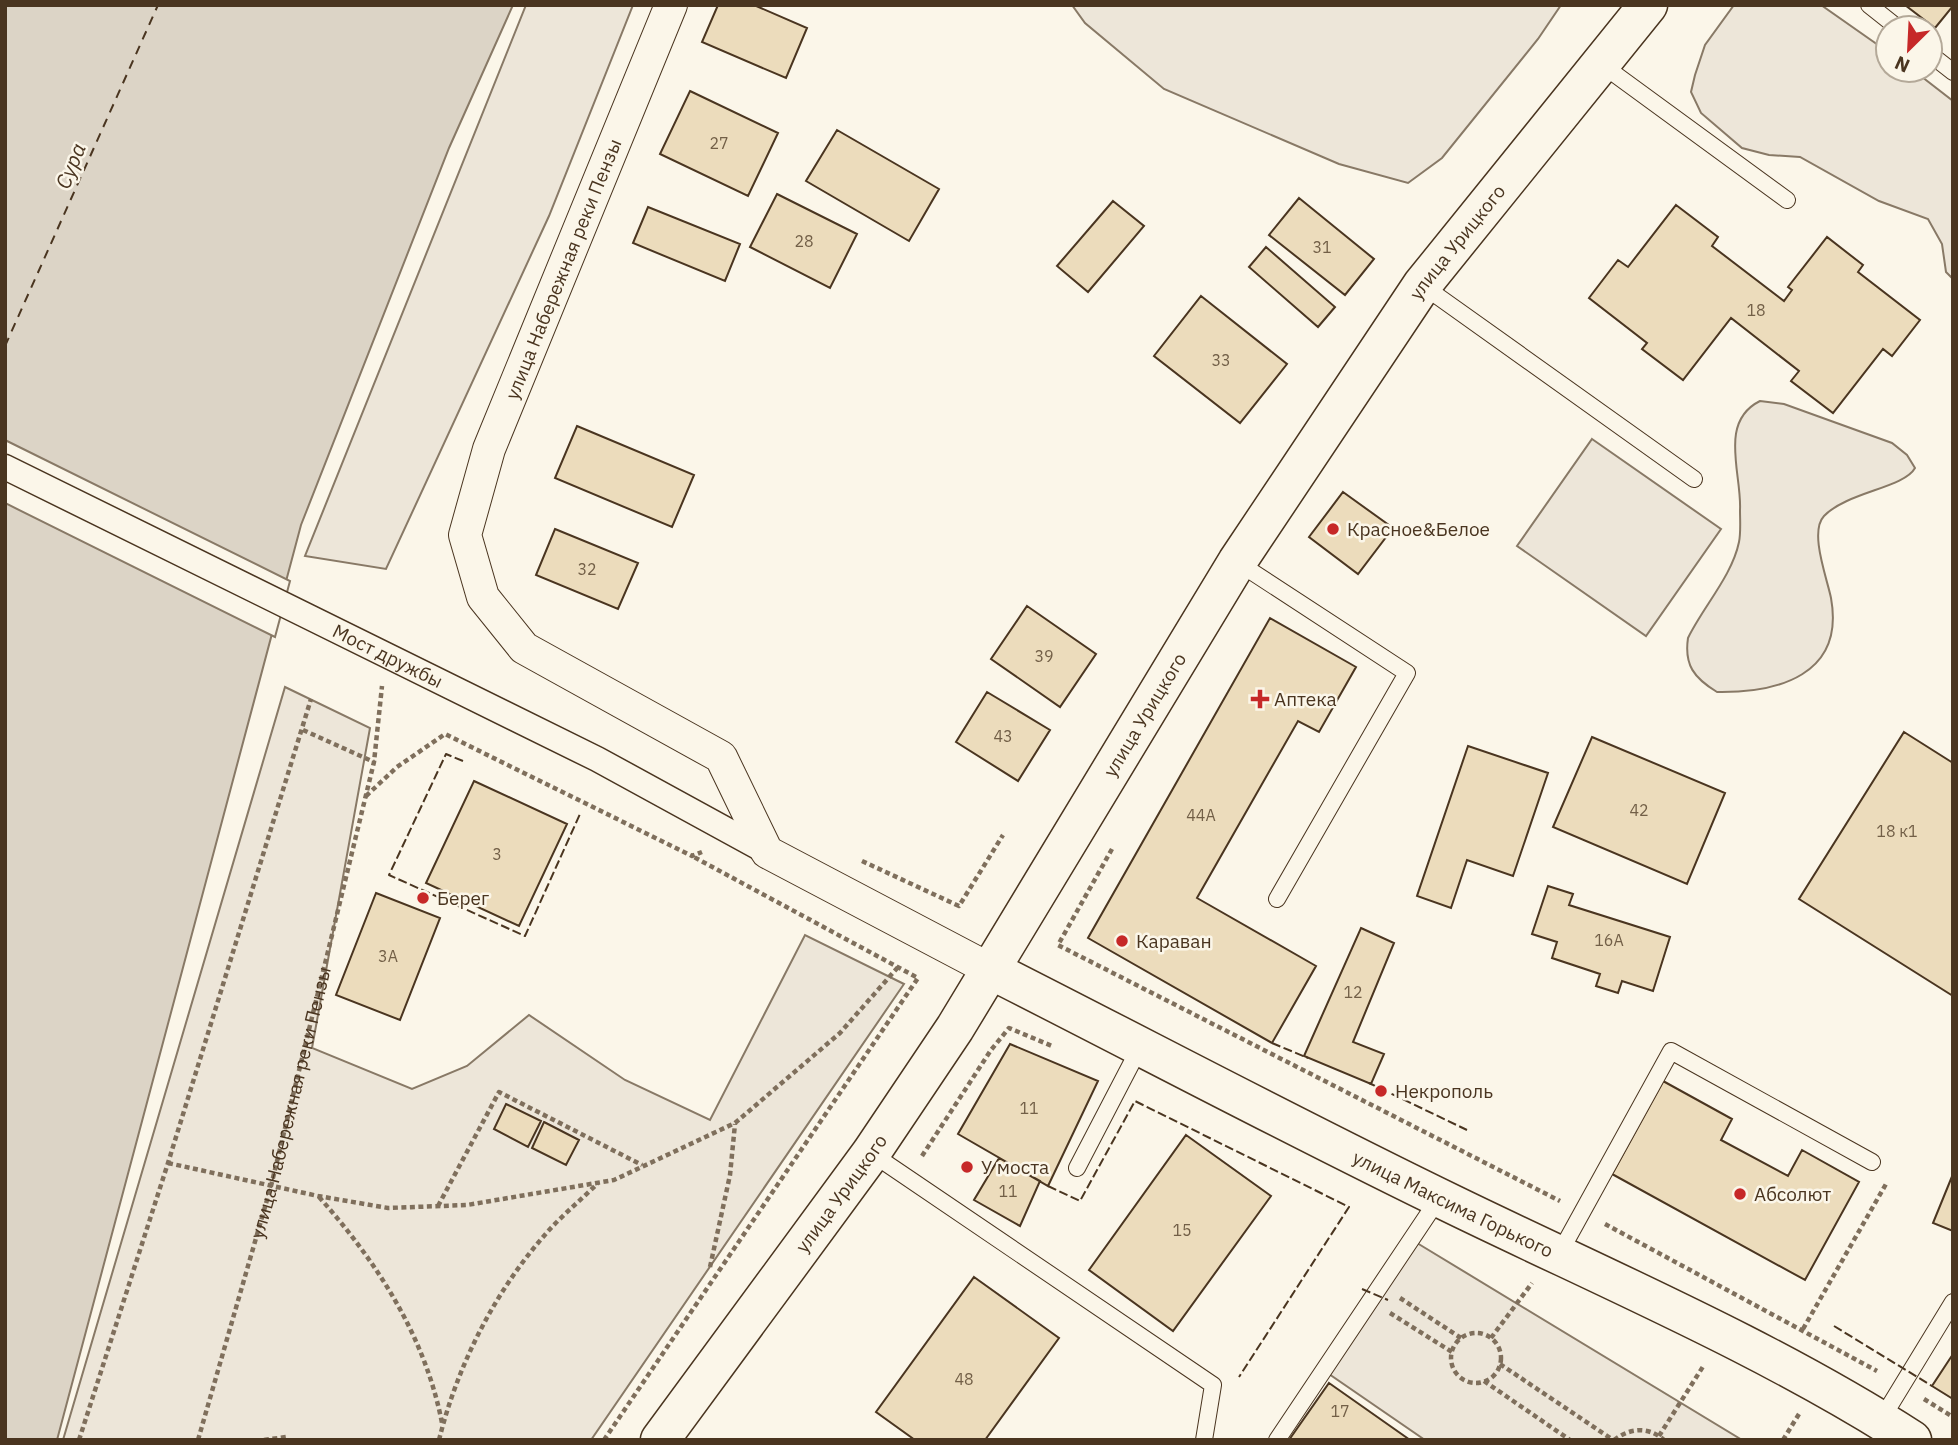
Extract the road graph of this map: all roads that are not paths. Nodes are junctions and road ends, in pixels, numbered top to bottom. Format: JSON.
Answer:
{"nodes":[{"id":1,"x":671,"y":5,"type":"edge"},
{"id":2,"x":1648,"y":5,"type":"edge"},
{"id":3,"x":1601,"y":64,"type":"junction"},
{"id":4,"x":1787,"y":200,"type":"dead end"},
{"id":5,"x":1422,"y":285,"type":"junction"},
{"id":6,"x":5,"y":467,"type":"edge"},
{"id":7,"x":1695,"y":479,"type":"dead end"},
{"id":8,"x":1237,"y":562,"type":"junction"},
{"id":9,"x":754,"y":844,"type":"junction"},
{"id":10,"x":1277,"y":899,"type":"dead end"},
{"id":11,"x":991,"y":970,"type":"junction"},
{"id":12,"x":1140,"y":1047,"type":"junction"},
{"id":13,"x":871,"y":1153,"type":"junction"},
{"id":14,"x":1872,"y":1162,"type":"road end"},
{"id":15,"x":1077,"y":1168,"type":"dead end"},
{"id":16,"x":1438,"y":1198,"type":"junction"},
{"id":17,"x":1548,"y":1265,"type":"junction"},
{"id":18,"x":1953,"y":1303,"type":"edge"},
{"id":19,"x":1881,"y":1420,"type":"junction"},
{"id":20,"x":660,"y":1440,"type":"edge"},
{"id":21,"x":1204,"y":1440,"type":"edge"},
{"id":22,"x":1278,"y":1440,"type":"edge"},
{"id":23,"x":1912,"y":1440,"type":"edge"}],
"edges":[{"from":1,"to":9,"type":"street","name":"улица Набережная реки Пензы"},
{"from":2,"to":3,"type":"main road","name":"улица Урицкого"},
{"from":3,"to":4,"type":"lane"},
{"from":3,"to":5,"type":"main road","name":"улица Урицкого"},
{"from":5,"to":7,"type":"lane"},
{"from":5,"to":8,"type":"main road","name":"улица Урицкого"},
{"from":6,"to":9,"type":"street","name":"Мост дружбы"},
{"from":8,"to":10,"type":"lane"},
{"from":8,"to":11,"type":"main road","name":"улица Урицкого"},
{"from":9,"to":11,"type":"street"},
{"from":11,"to":12,"type":"main road","name":"улица Максима Горького"},
{"from":11,"to":13,"type":"main road","name":"улица Урицкого"},
{"from":12,"to":15,"type":"lane"},
{"from":12,"to":16,"type":"main road","name":"улица Максима Горького"},
{"from":13,"to":20,"type":"main road","name":"улица Урицкого"},
{"from":13,"to":21,"type":"lane"},
{"from":14,"to":17,"type":"lane"},
{"from":16,"to":17,"type":"main road","name":"улица Максима Горького"},
{"from":16,"to":22,"type":"lane"},
{"from":17,"to":19,"type":"main road","name":"улица Максима Горького"},
{"from":18,"to":19,"type":"lane"},
{"from":19,"to":23,"type":"main road","name":"улица Максима Горького"}]}
